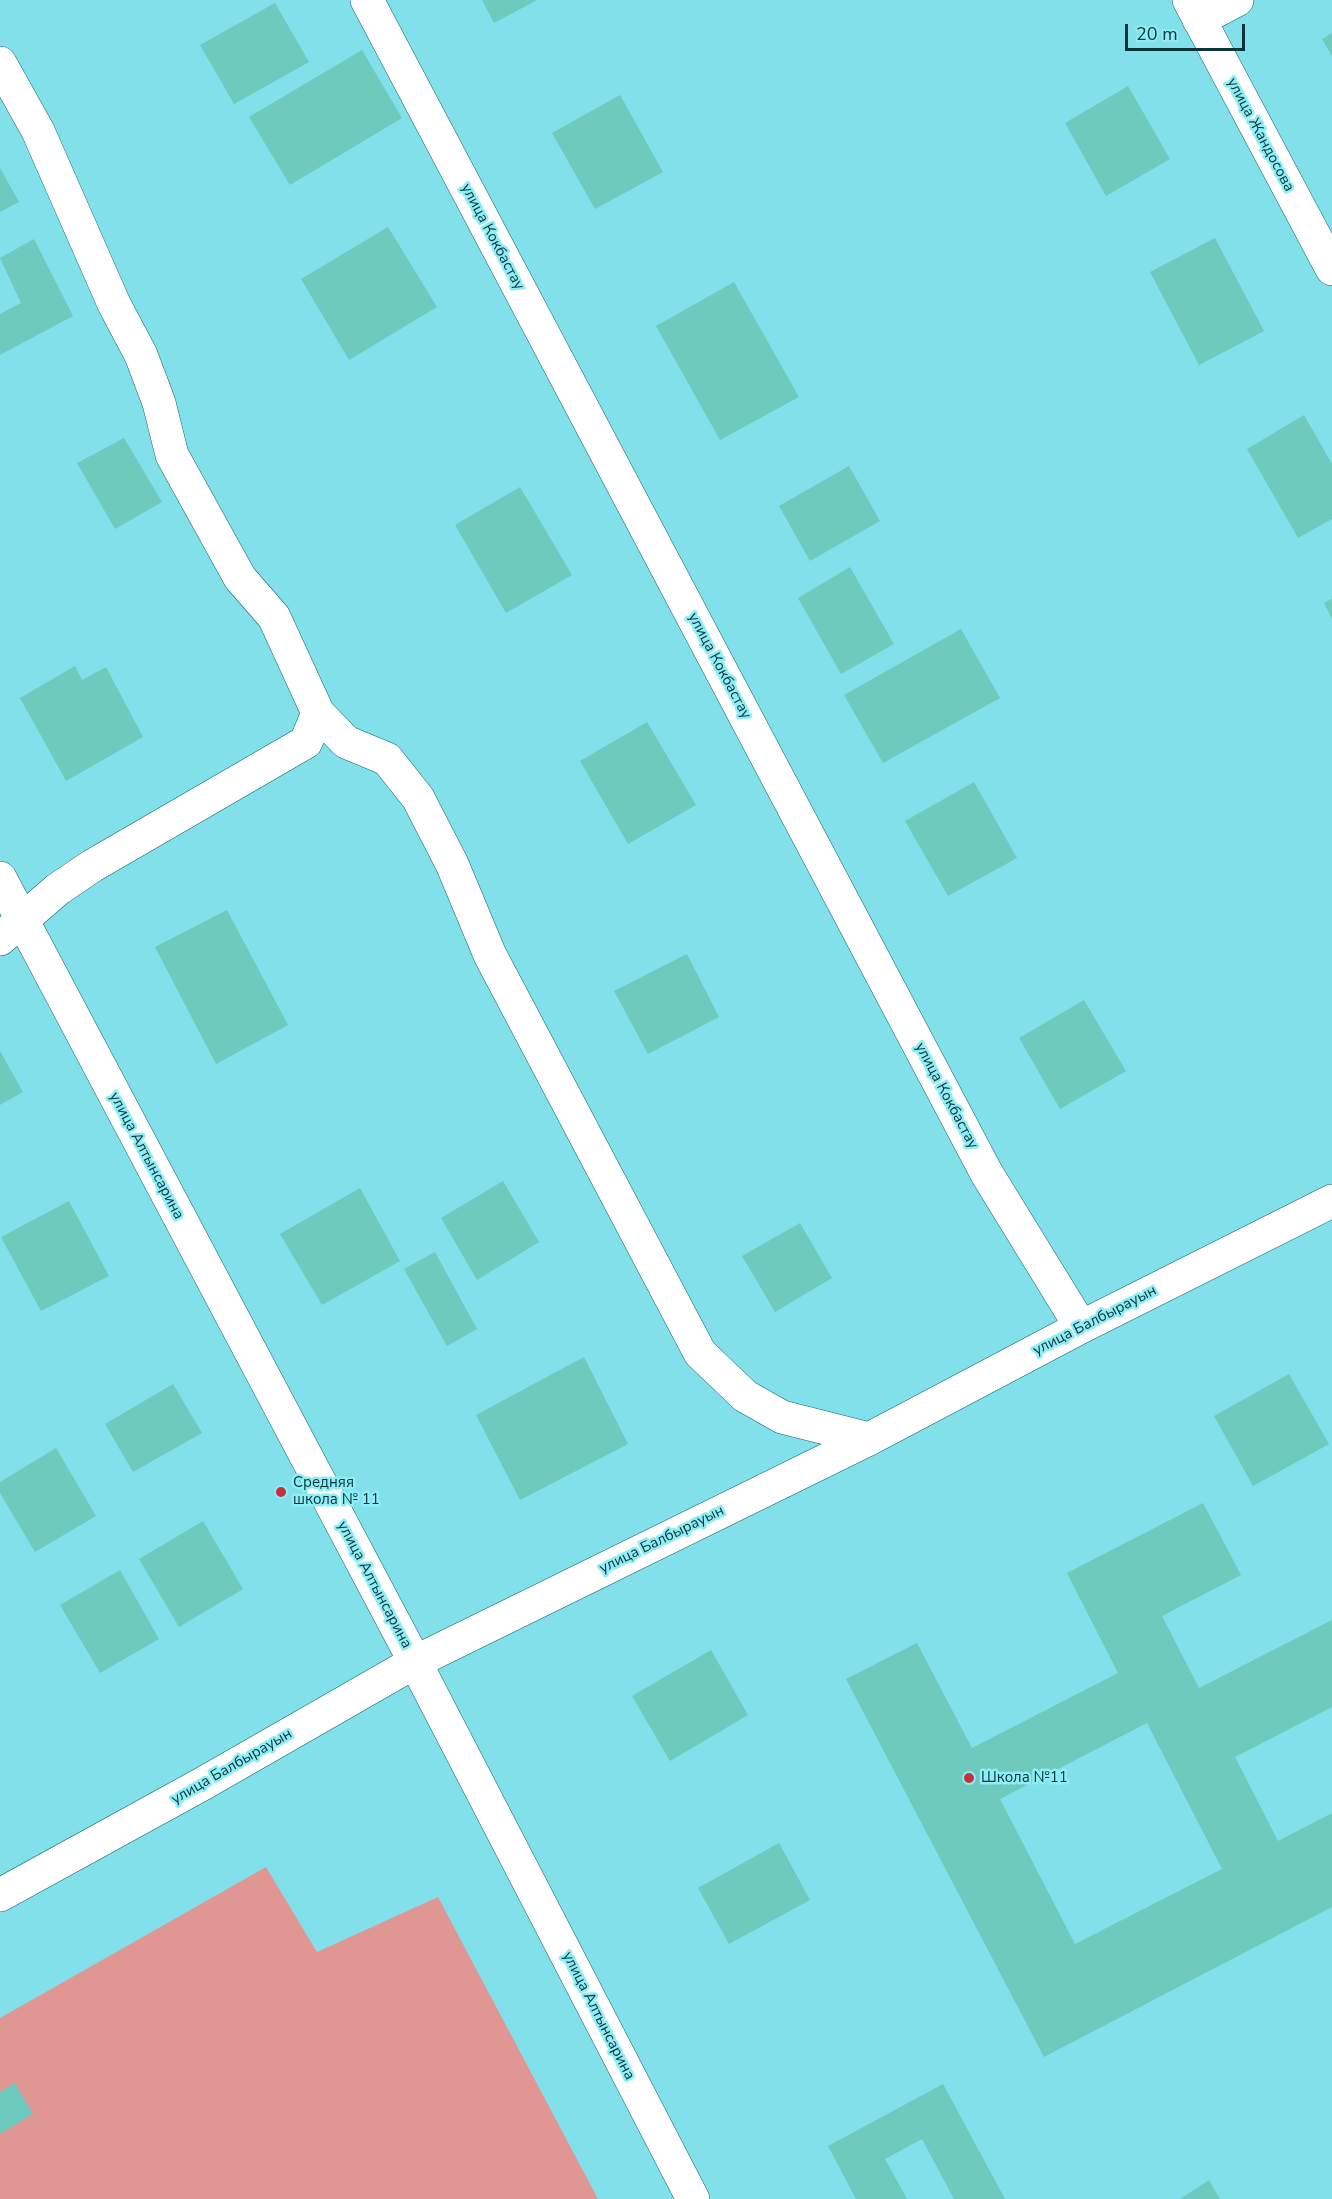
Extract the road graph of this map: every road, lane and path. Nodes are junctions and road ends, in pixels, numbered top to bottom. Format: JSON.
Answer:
{"nodes":[{"id":1,"x":367,"y":0,"type":"edge"},
{"id":2,"x":1237,"y":0,"type":"edge"},
{"id":3,"x":1194,"y":10,"type":"edge"},
{"id":4,"x":0,"y":63,"type":"edge"},
{"id":5,"x":1332,"y":269,"type":"edge"},
{"id":6,"x":318,"y":713,"type":"junction"},
{"id":7,"x":0,"y":878,"type":"edge"},
{"id":8,"x":10,"y":930,"type":"edge"},
{"id":9,"x":1332,"y":1201,"type":"edge"},
{"id":10,"x":1081,"y":1327,"type":"junction"},
{"id":11,"x":869,"y":1438,"type":"junction"},
{"id":12,"x":415,"y":1662,"type":"junction"},
{"id":13,"x":0,"y":1895,"type":"edge"},
{"id":14,"x":693,"y":2199,"type":"edge"}],
"edges":[{"from":1,"to":10,"type":"street","name":"улица Кокбастау"},
{"from":2,"to":3,"type":"street"},
{"from":3,"to":5,"type":"street","name":"улица Жандосова"},
{"from":4,"to":6,"type":"street"},
{"from":6,"to":8,"type":"street"},
{"from":6,"to":11,"type":"street"},
{"from":7,"to":8,"type":"street","name":"улица Алтынсарина"},
{"from":8,"to":12,"type":"street","name":"улица Алтынсарина"},
{"from":9,"to":10,"type":"street","name":"улица Балбырауын"},
{"from":10,"to":11,"type":"street","name":"улица Балбырауын"},
{"from":11,"to":12,"type":"street","name":"улица Балбырауын"},
{"from":12,"to":13,"type":"street","name":"улица Балбырауын"},
{"from":12,"to":14,"type":"street","name":"улица Алтынсарина"}]}
